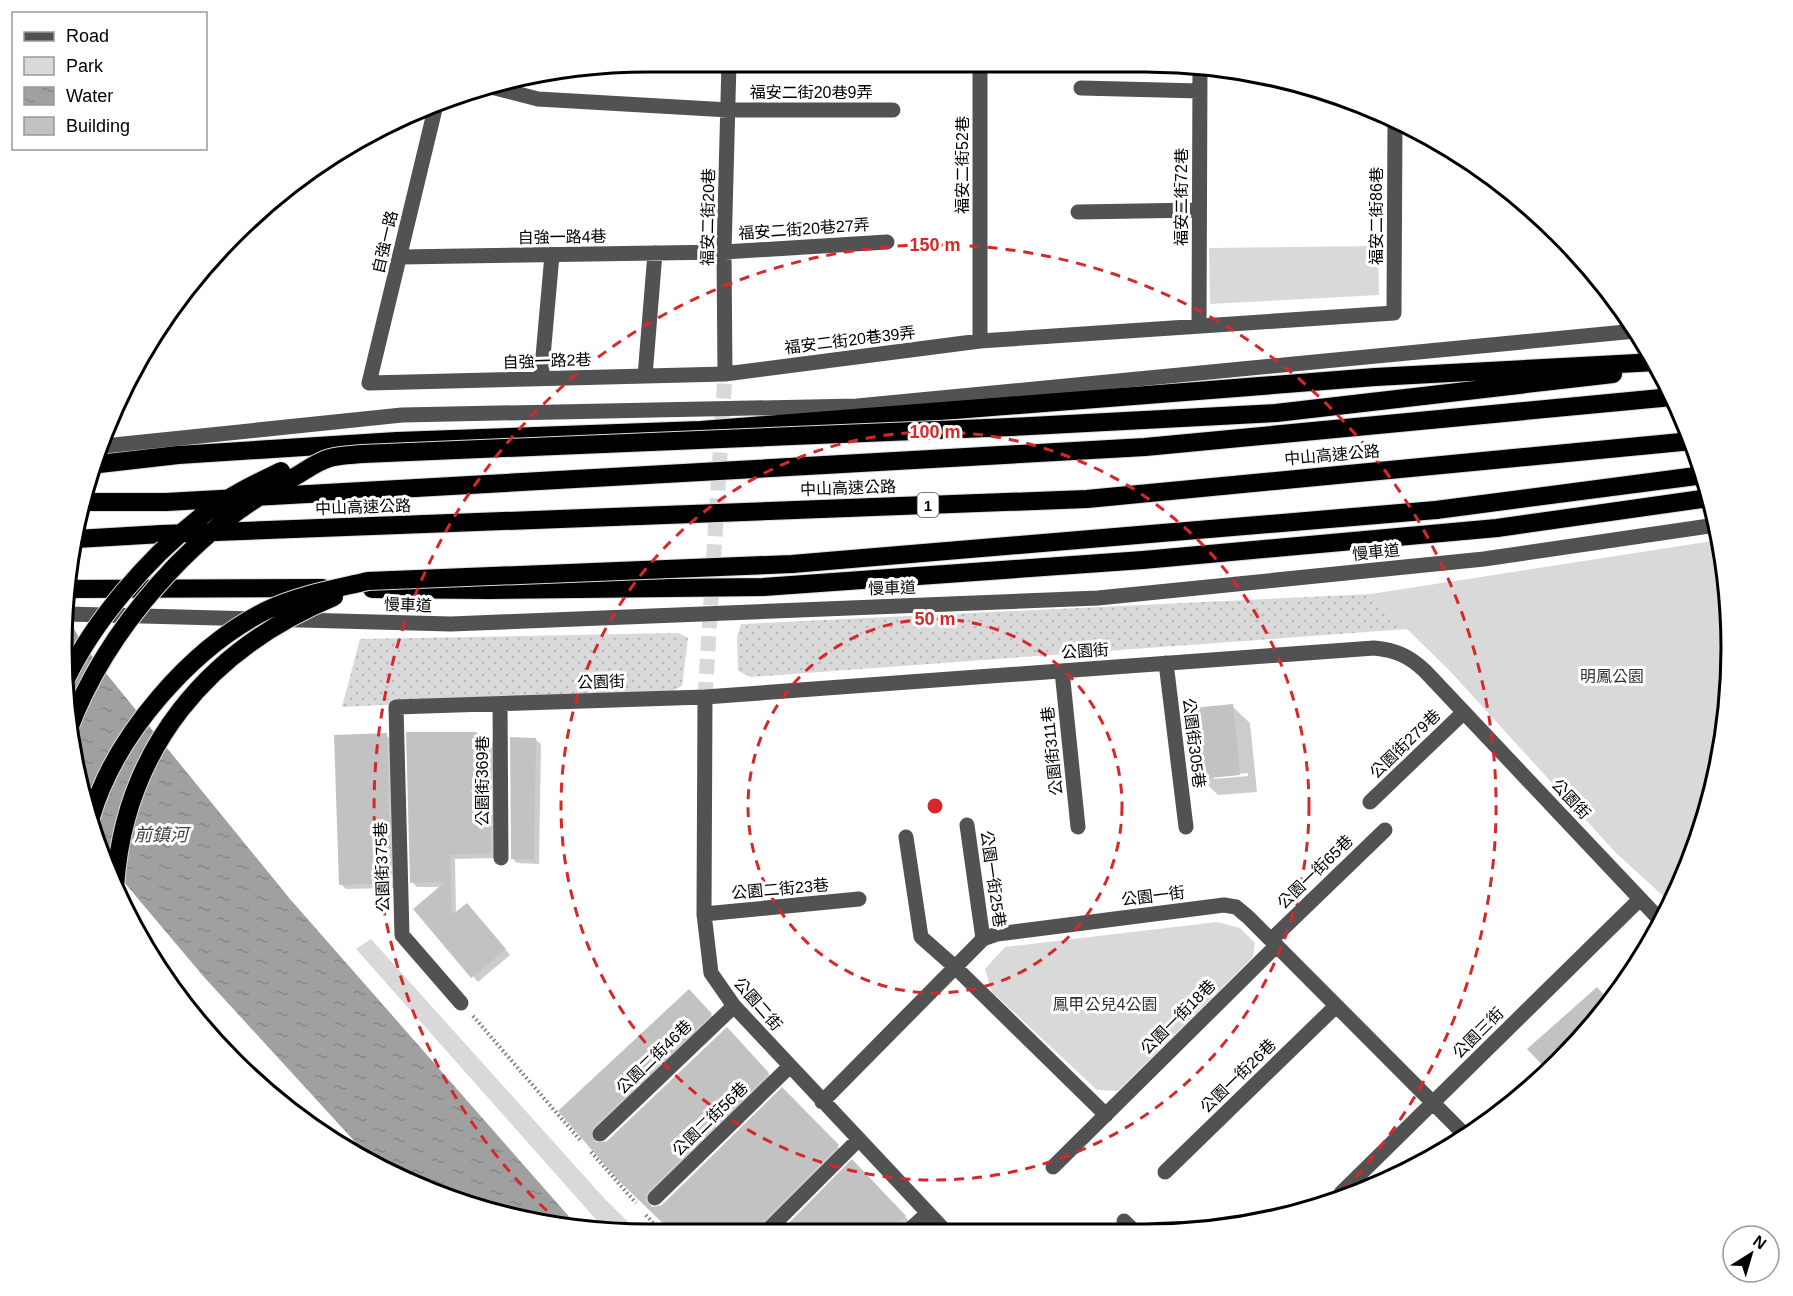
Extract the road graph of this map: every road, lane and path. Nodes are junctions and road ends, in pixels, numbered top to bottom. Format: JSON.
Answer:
{"nodes":[{"id":1,"x":729,"y":72,"type":"edge"},
{"id":2,"x":980,"y":72,"type":"edge"},
{"id":3,"x":1200,"y":75,"type":"edge"},
{"id":4,"x":1081,"y":88,"type":"dead end"},
{"id":5,"x":505,"y":91,"type":"edge"},
{"id":6,"x":1200,"y":91,"type":"junction"},
{"id":7,"x":729,"y":110,"type":"junction"},
{"id":8,"x":893,"y":110,"type":"dead end"},
{"id":9,"x":434,"y":114,"type":"edge"},
{"id":10,"x":1395,"y":129,"type":"edge"},
{"id":11,"x":1199,"y":210,"type":"junction"},
{"id":12,"x":1078,"y":212,"type":"dead end"},
{"id":13,"x":887,"y":242,"type":"dead end"},
{"id":14,"x":724,"y":252,"type":"junction"},
{"id":15,"x":655,"y":253,"type":"junction"},
{"id":16,"x":552,"y":255,"type":"junction"},
{"id":17,"x":400,"y":257,"type":"junction"},
{"id":18,"x":1394,"y":313,"type":"joint"},
{"id":19,"x":1199,"y":326,"type":"junction"},
{"id":20,"x":1626,"y":332,"type":"edge"},
{"id":21,"x":980,"y":341,"type":"junction"},
{"id":22,"x":1645,"y":363,"type":"edge"},
{"id":23,"x":1648,"y":368,"type":"edge"},
{"id":24,"x":725,"y":374,"type":"junction"},
{"id":25,"x":645,"y":376,"type":"junction"},
{"id":26,"x":541,"y":379,"type":"junction"},
{"id":27,"x":369,"y":384,"type":"joint"},
{"id":28,"x":1664,"y":398,"type":"edge"},
{"id":29,"x":1682,"y":442,"type":"edge"},
{"id":30,"x":110,"y":445,"type":"edge"},
{"id":31,"x":329,"y":458,"type":"junction"},
{"id":32,"x":103,"y":464,"type":"edge"},
{"id":33,"x":1694,"y":476,"type":"edge"},
{"id":34,"x":1701,"y":499,"type":"edge"},
{"id":35,"x":92,"y":501,"type":"edge"},
{"id":36,"x":1708,"y":526,"type":"edge"},
{"id":37,"x":83,"y":539,"type":"edge"},
{"id":38,"x":387,"y":580,"type":"junction"},
{"id":39,"x":75,"y":589,"type":"edge"},
{"id":40,"x":73,"y":614,"type":"edge"},
{"id":41,"x":1166,"y":663,"type":"junction"},
{"id":42,"x":72,"y":667,"type":"edge"},
{"id":43,"x":1062,"y":671,"type":"junction"},
{"id":44,"x":705,"y":697,"type":"junction"},
{"id":45,"x":500,"y":704,"type":"junction"},
{"id":46,"x":396,"y":708,"type":"joint"},
{"id":47,"x":76,"y":712,"type":"edge"},
{"id":48,"x":1464,"y":712,"type":"junction"},
{"id":49,"x":1370,"y":802,"type":"dead end"},
{"id":50,"x":95,"y":808,"type":"edge"},
{"id":51,"x":967,"y":825,"type":"dead end"},
{"id":52,"x":1077,"y":827,"type":"dead end"},
{"id":53,"x":1186,"y":827,"type":"dead end"},
{"id":54,"x":1385,"y":830,"type":"dead end"},
{"id":55,"x":906,"y":837,"type":"dead end"},
{"id":56,"x":501,"y":858,"type":"dead end"},
{"id":57,"x":117,"y":871,"type":"edge"},
{"id":58,"x":859,"y":899,"type":"dead end"},
{"id":59,"x":1640,"y":899,"type":"junction"},
{"id":60,"x":704,"y":914,"type":"junction"},
{"id":61,"x":1655,"y":915,"type":"edge"},
{"id":62,"x":983,"y":939,"type":"junction"},
{"id":63,"x":1274,"y":943,"type":"junction"},
{"id":64,"x":956,"y":967,"type":"junction"},
{"id":65,"x":461,"y":1003,"type":"joint"},
{"id":66,"x":734,"y":1006,"type":"junction"},
{"id":67,"x":1336,"y":1006,"type":"junction"},
{"id":68,"x":790,"y":1066,"type":"junction"},
{"id":69,"x":822,"y":1102,"type":"junction"},
{"id":70,"x":1432,"y":1103,"type":"junction"},
{"id":71,"x":1106,"y":1114,"type":"junction"},
{"id":72,"x":1460,"y":1130,"type":"edge"},
{"id":73,"x":600,"y":1134,"type":"dead end"},
{"id":74,"x":859,"y":1139,"type":"junction"},
{"id":75,"x":1053,"y":1167,"type":"dead end"},
{"id":76,"x":1165,"y":1172,"type":"dead end"},
{"id":77,"x":1348,"y":1186,"type":"edge"},
{"id":78,"x":655,"y":1198,"type":"dead end"},
{"id":79,"x":928,"y":1213,"type":"junction"},
{"id":80,"x":654,"y":1224,"type":"edge"},
{"id":81,"x":774,"y":1224,"type":"edge"},
{"id":82,"x":916,"y":1224,"type":"edge"},
{"id":83,"x":938,"y":1224,"type":"edge"}],
"edges":[{"from":1,"to":7,"type":"street","name":"福安二街20巷"},
{"from":2,"to":21,"type":"street","name":"福安二街52巷"},
{"from":3,"to":6,"type":"street","name":"福安二街72巷"},
{"from":4,"to":6,"type":"street"},
{"from":5,"to":7,"type":"street","name":"福安二街20巷9弄"},
{"from":6,"to":11,"type":"street","name":"福安二街72巷"},
{"from":7,"to":8,"type":"street","name":"福安二街20巷9弄"},
{"from":7,"to":14,"type":"street","name":"福安二街20巷"},
{"from":9,"to":17,"type":"street","name":"自強一路"},
{"from":10,"to":18,"type":"street","name":"福安二街86巷"},
{"from":11,"to":12,"type":"street"},
{"from":11,"to":19,"type":"street","name":"福安二街72巷"},
{"from":13,"to":14,"type":"street","name":"福安二街20巷27弄"},
{"from":14,"to":15,"type":"street","name":"自強一路4巷"},
{"from":14,"to":24,"type":"street","name":"福安二街20巷"},
{"from":15,"to":16,"type":"street","name":"自強一路4巷"},
{"from":15,"to":25,"type":"street"},
{"from":16,"to":17,"type":"street","name":"自強一路4巷"},
{"from":16,"to":26,"type":"street"},
{"from":17,"to":27,"type":"street","name":"自強一路"},
{"from":18,"to":19,"type":"street","name":"福安二街20巷39弄"},
{"from":19,"to":21,"type":"street","name":"福安二街20巷39弄"},
{"from":20,"to":30,"type":"street"},
{"from":21,"to":24,"type":"street","name":"福安二街20巷39弄"},
{"from":22,"to":32,"type":"highway"},
{"from":23,"to":31,"type":"highway","bridge":true},
{"from":24,"to":25,"type":"street","name":"自強一路2巷"},
{"from":25,"to":26,"type":"street","name":"自強一路2巷"},
{"from":26,"to":27,"type":"street","name":"自強一路2巷"},
{"from":28,"to":35,"type":"highway","name":"中山高速公路","bridge":true},
{"from":29,"to":37,"type":"highway","name":"中山高速公路","number":"1","bridge":true},
{"from":31,"to":42,"type":"highway","bridge":true},
{"from":31,"to":47,"type":"highway","bridge":true},
{"from":33,"to":38,"type":"highway","bridge":true},
{"from":34,"to":39,"type":"highway"},
{"from":36,"to":40,"type":"street","name":"慢車道"},
{"from":38,"to":50,"type":"highway","bridge":true},
{"from":38,"to":57,"type":"highway","bridge":true},
{"from":41,"to":43,"type":"street","name":"公園街"},
{"from":41,"to":48,"type":"street","name":"公園街"},
{"from":41,"to":53,"type":"street","name":"公園街305巷"},
{"from":43,"to":44,"type":"street","name":"公園街"},
{"from":43,"to":52,"type":"street","name":"公園街311巷"},
{"from":44,"to":45,"type":"street","name":"公園街"},
{"from":44,"to":60,"type":"street","name":"公園二街"},
{"from":45,"to":46,"type":"street","name":"公園街"},
{"from":45,"to":56,"type":"street","name":"公園街369巷"},
{"from":46,"to":65,"type":"street","name":"公園街375巷"},
{"from":48,"to":49,"type":"street","name":"公園街279巷"},
{"from":48,"to":59,"type":"street","name":"公園街"},
{"from":51,"to":62,"type":"street","name":"公園一街25巷"},
{"from":54,"to":63,"type":"street","name":"公園一街65巷"},
{"from":55,"to":64,"type":"street"},
{"from":58,"to":60,"type":"street","name":"公園二街23巷"},
{"from":59,"to":61,"type":"street","name":"公園街"},
{"from":59,"to":70,"type":"street","name":"公園三街"},
{"from":60,"to":66,"type":"street","name":"公園二街"},
{"from":62,"to":63,"type":"street","name":"公園一街"},
{"from":62,"to":64,"type":"street"},
{"from":63,"to":67,"type":"street","name":"公園一街"},
{"from":63,"to":71,"type":"street","name":"公園一街18巷"},
{"from":64,"to":69,"type":"street"},
{"from":64,"to":71,"type":"street"},
{"from":65,"to":80,"type":"path"},
{"from":66,"to":68,"type":"street","name":"公園二街"},
{"from":66,"to":73,"type":"street","name":"公園二街46巷"},
{"from":67,"to":70,"type":"street","name":"公園一街"},
{"from":67,"to":76,"type":"street","name":"公園一街26巷"},
{"from":68,"to":69,"type":"street","name":"公園二街"},
{"from":68,"to":78,"type":"street","name":"公園二街56巷"},
{"from":69,"to":74,"type":"street","name":"公園二街"},
{"from":70,"to":72,"type":"street","name":"公園一街"},
{"from":70,"to":77,"type":"street","name":"公園三街"},
{"from":71,"to":75,"type":"street","name":"公園一街18巷"},
{"from":74,"to":79,"type":"street","name":"公園二街"},
{"from":74,"to":81,"type":"street"},
{"from":79,"to":82,"type":"street"},
{"from":79,"to":83,"type":"street","name":"公園二街"}]}
